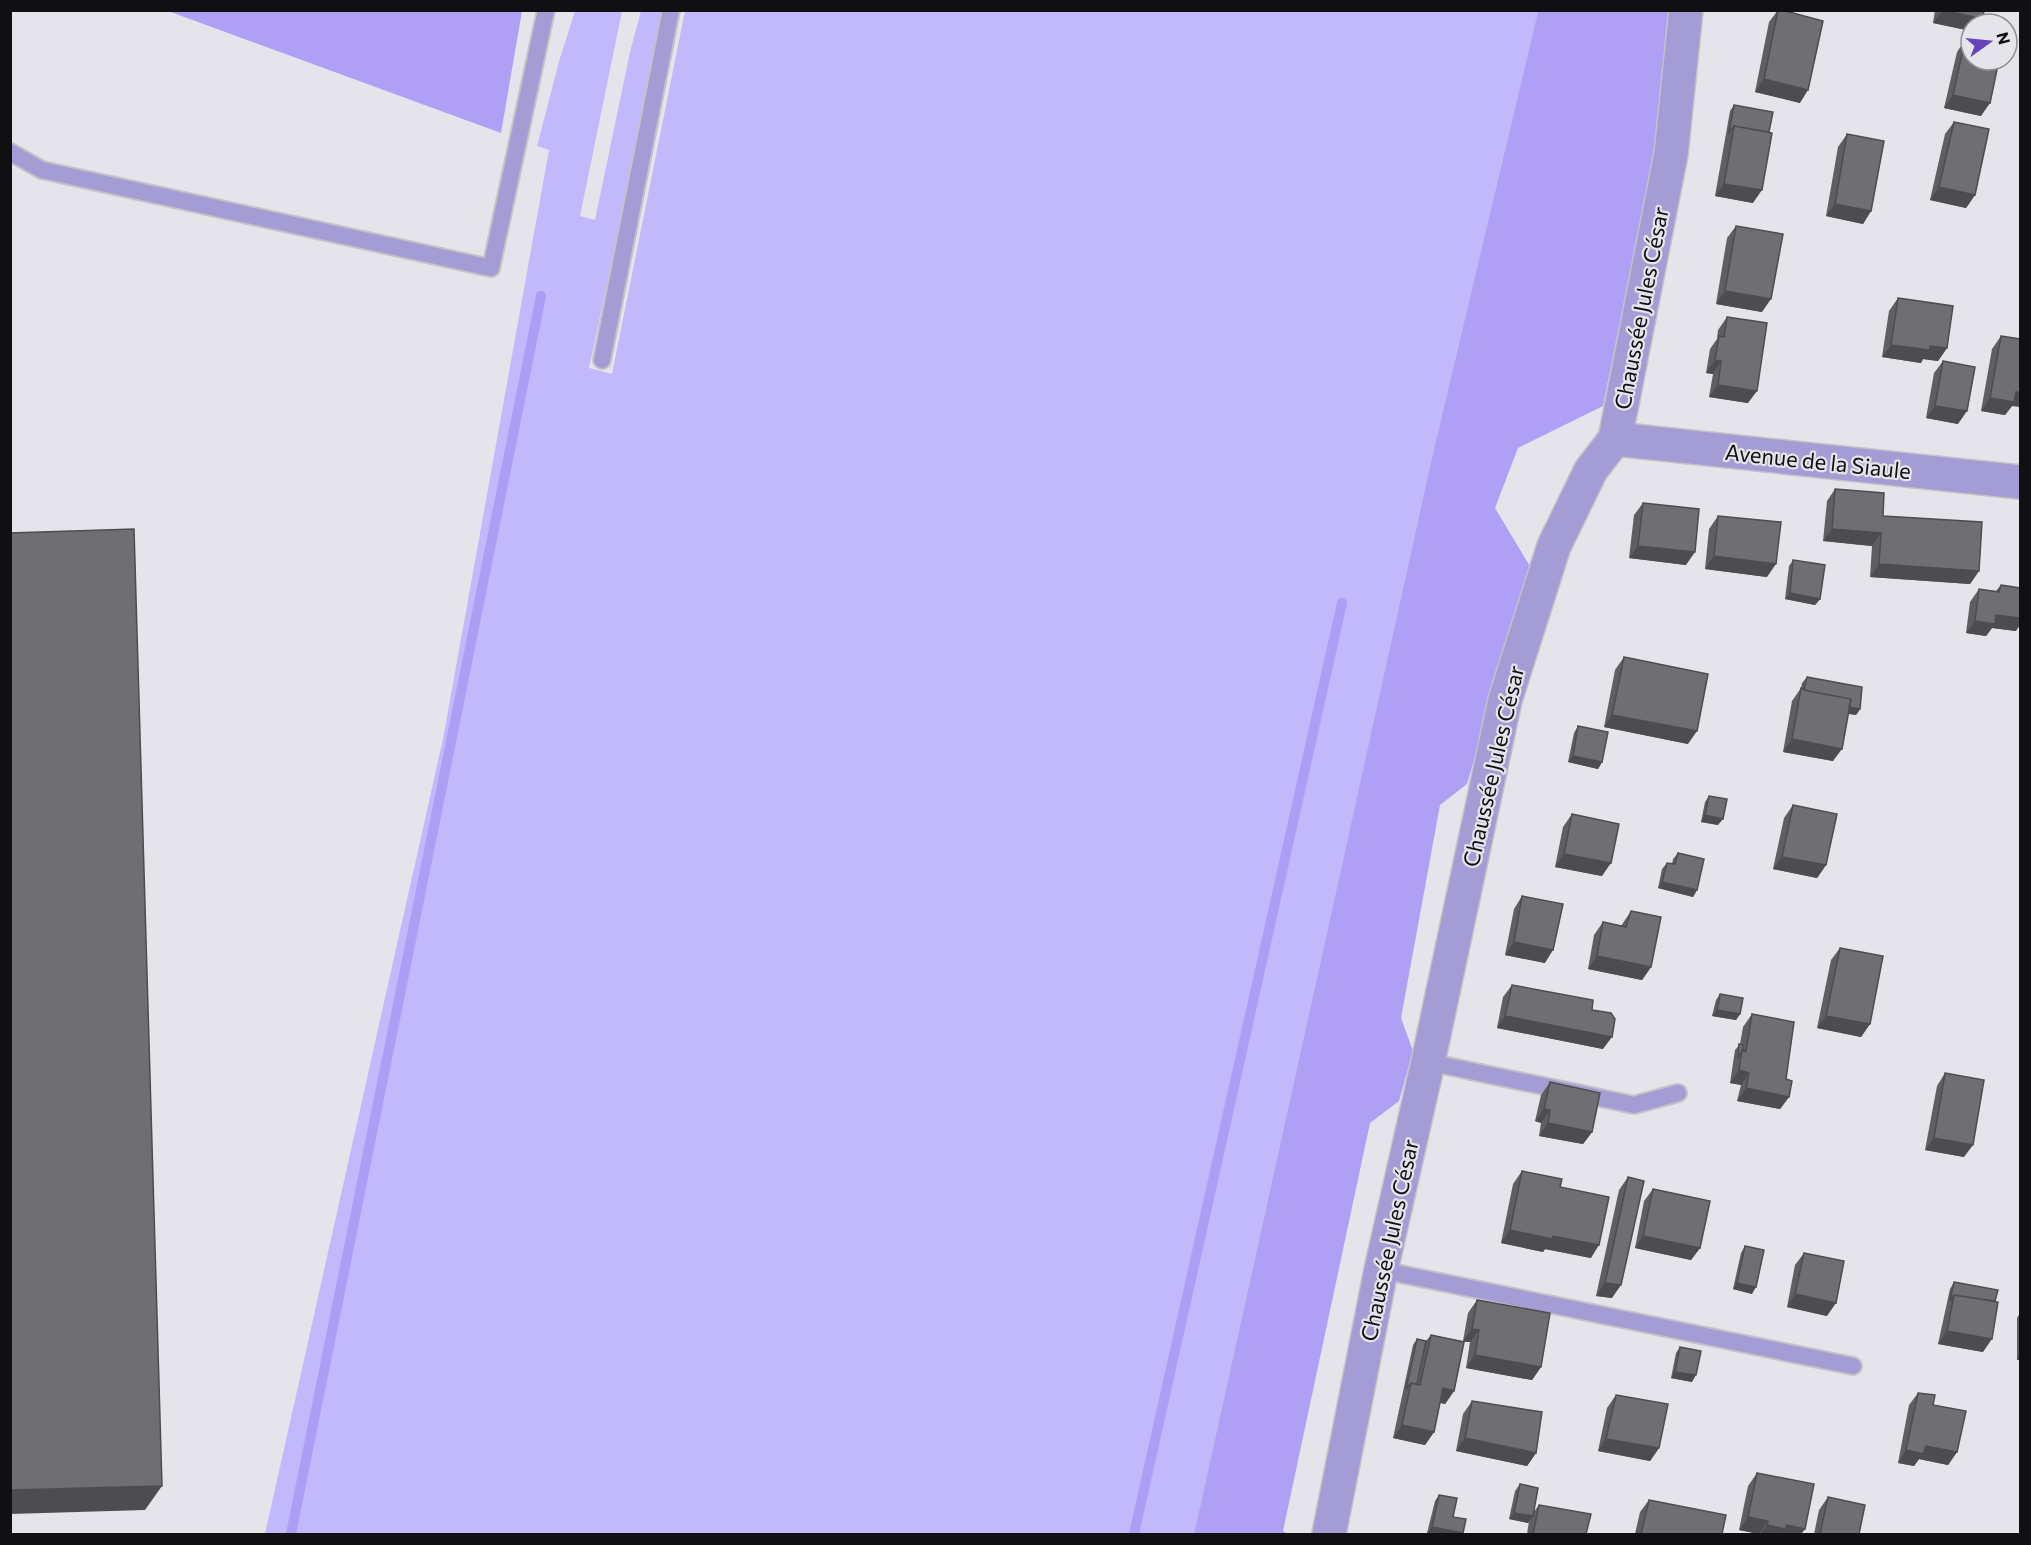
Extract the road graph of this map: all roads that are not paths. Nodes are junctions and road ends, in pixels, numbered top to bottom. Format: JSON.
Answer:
{"nodes":[{"id":1,"x":546,"y":10,"type":"edge"},
{"id":2,"x":671,"y":10,"type":"edge"},
{"id":3,"x":1686,"y":10,"type":"edge"},
{"id":4,"x":10,"y":152,"type":"edge"},
{"id":5,"x":602,"y":360,"type":"dead end"},
{"id":6,"x":1615,"y":439,"type":"junction"},
{"id":7,"x":2020,"y":483,"type":"edge"},
{"id":8,"x":1428,"y":1062,"type":"junction"},
{"id":9,"x":1678,"y":1093,"type":"dead end"},
{"id":10,"x":1381,"y":1270,"type":"junction"},
{"id":11,"x":1852,"y":1366,"type":"dead end"},
{"id":12,"x":1329,"y":1534,"type":"edge"}],
"edges":[{"from":1,"to":4,"type":"lane"},
{"from":2,"to":5,"type":"lane"},
{"from":3,"to":6,"type":"street","name":"Chaussée Jules César"},
{"from":6,"to":7,"type":"street","name":"Avenue de la Siaule"},
{"from":6,"to":8,"type":"street","name":"Chaussée Jules César"},
{"from":8,"to":9,"type":"lane"},
{"from":8,"to":10,"type":"street","name":"Chaussée Jules César"},
{"from":10,"to":11,"type":"lane"},
{"from":10,"to":12,"type":"street","name":"Chaussée Jules César"}]}
